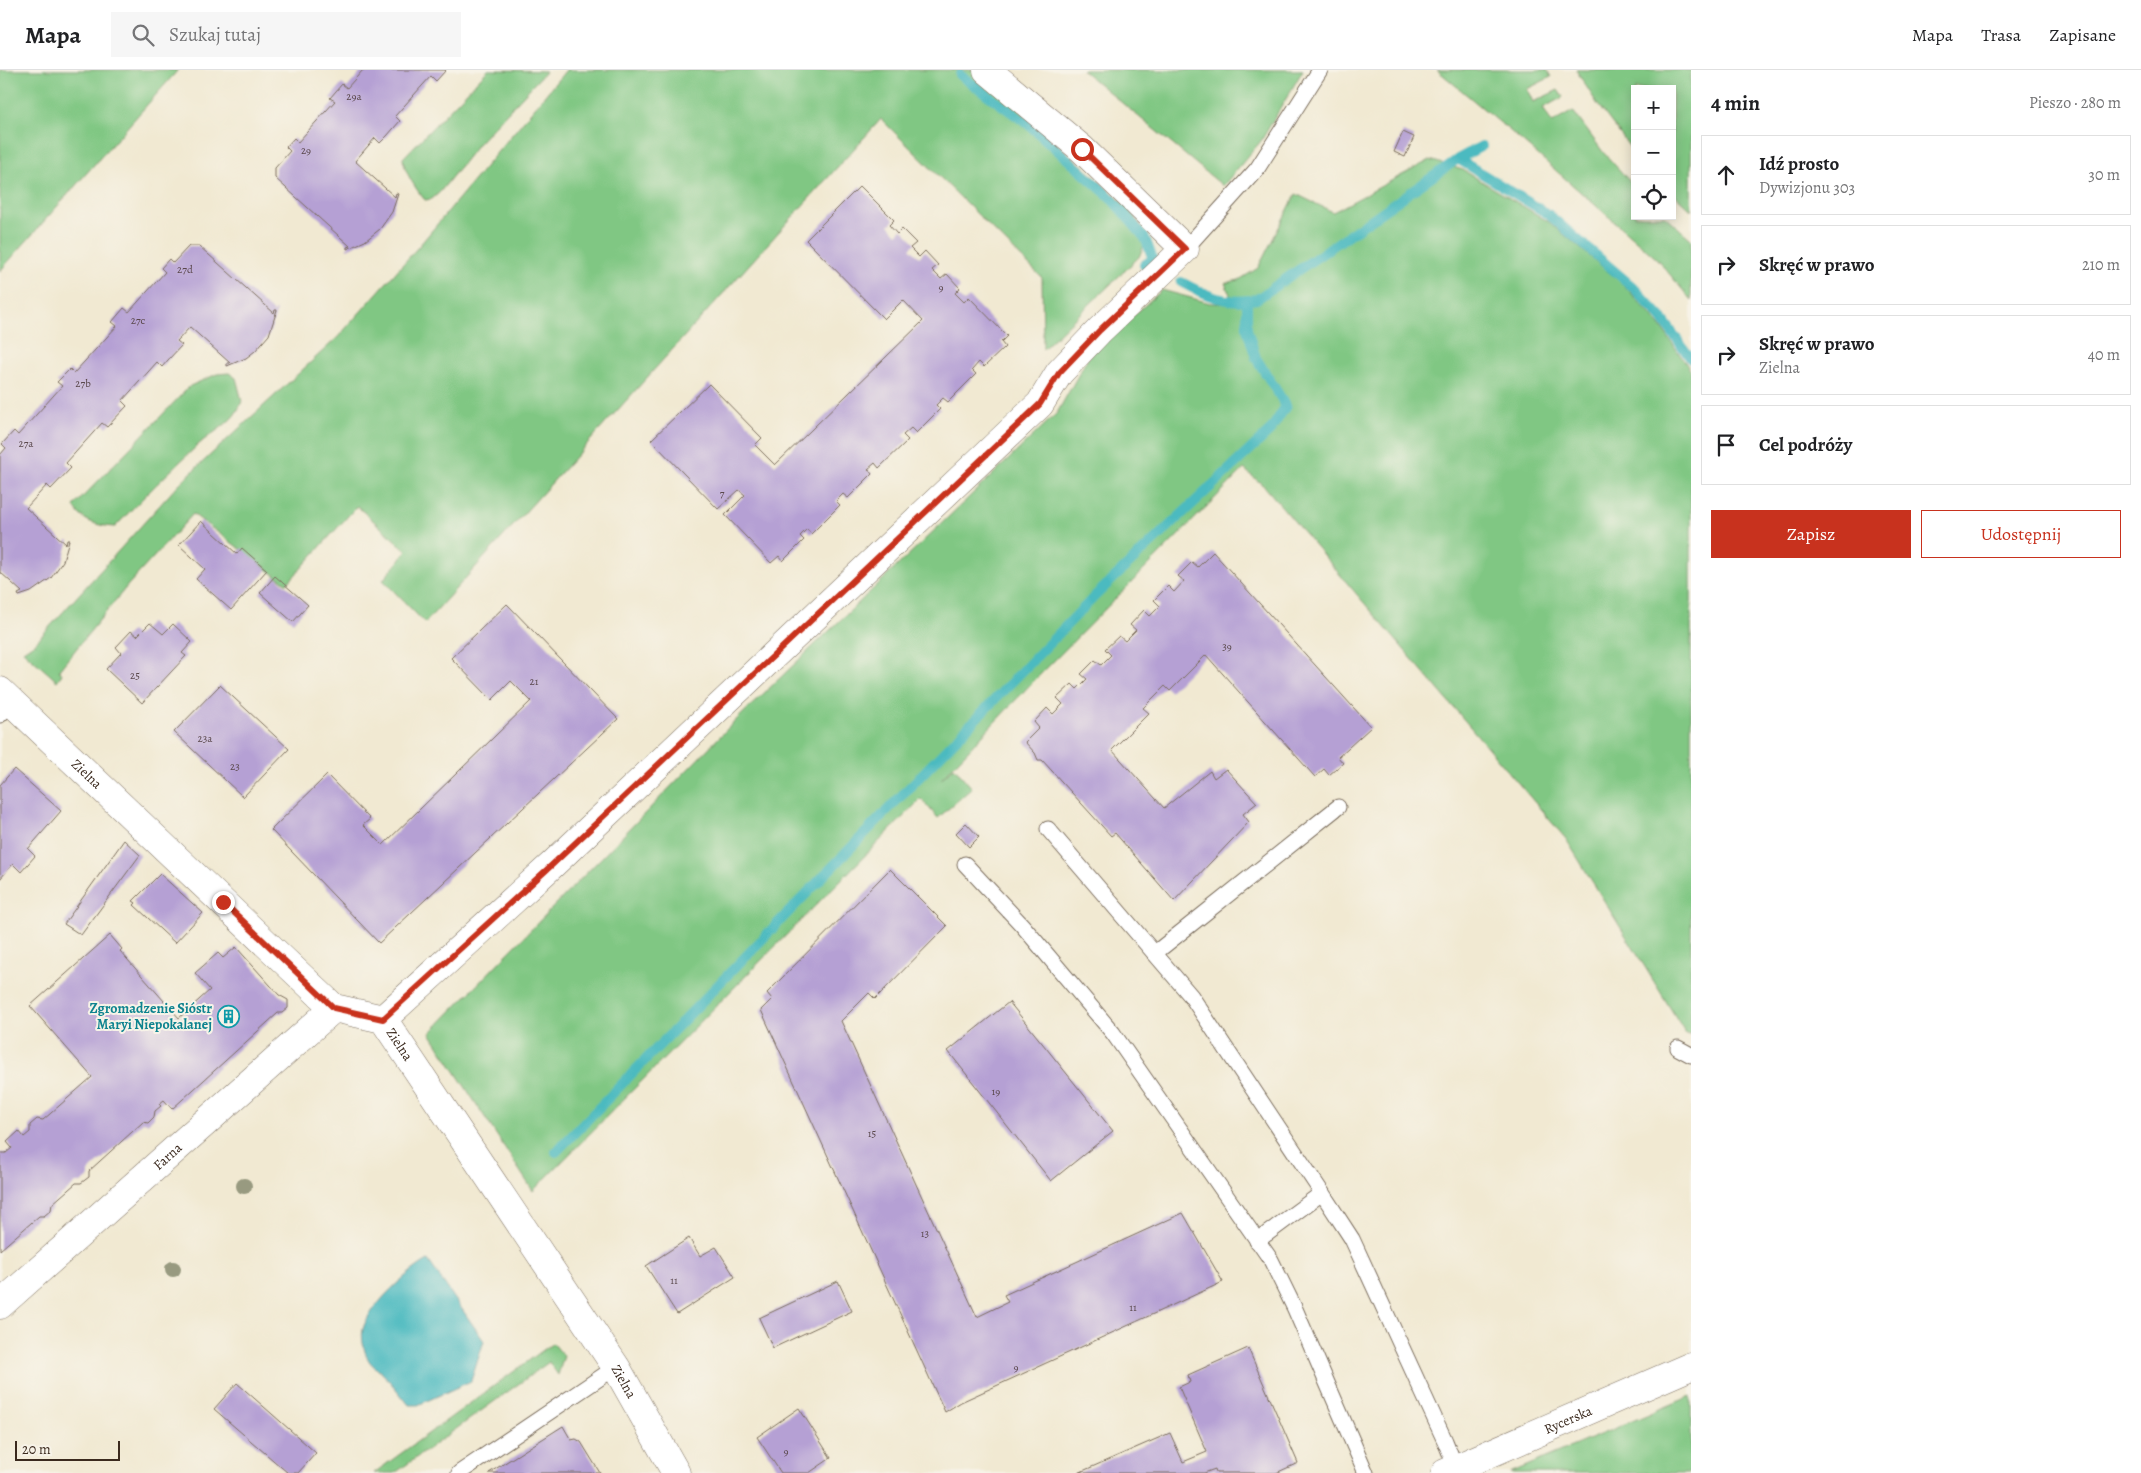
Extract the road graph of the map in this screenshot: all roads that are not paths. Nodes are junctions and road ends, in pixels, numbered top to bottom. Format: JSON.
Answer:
{"nodes":[{"id":1,"x":987,"y":70,"type":"edge"},
{"id":2,"x":1320,"y":70,"type":"edge"},
{"id":3,"x":1185,"y":249,"type":"junction"},
{"id":4,"x":4,"y":702,"type":"edge"},
{"id":5,"x":1338,"y":807,"type":"dead end"},
{"id":6,"x":1048,"y":829,"type":"dead end"},
{"id":7,"x":965,"y":864,"type":"dead end"},
{"id":8,"x":1155,"y":953,"type":"junction"},
{"id":9,"x":334,"y":1008,"type":"junction"},
{"id":10,"x":383,"y":1019,"type":"junction"},
{"id":11,"x":1322,"y":1193,"type":"junction"},
{"id":12,"x":1257,"y":1241,"type":"junction"},
{"id":13,"x":0,"y":1305,"type":"edge"},
{"id":14,"x":1691,"y":1366,"type":"edge"},
{"id":15,"x":616,"y":1367,"type":"junction"},
{"id":16,"x":1453,"y":1471,"type":"edge"},
{"id":17,"x":459,"y":1473,"type":"edge"},
{"id":18,"x":676,"y":1473,"type":"edge"},
{"id":19,"x":1366,"y":1473,"type":"edge"}],
"edges":[{"from":1,"to":3,"type":"street"},
{"from":2,"to":3,"type":"lane"},
{"from":3,"to":10,"type":"street"},
{"from":4,"to":9,"type":"street","name":"Zielna"},
{"from":5,"to":8,"type":"lane"},
{"from":6,"to":8,"type":"lane"},
{"from":7,"to":12,"type":"lane"},
{"from":8,"to":11,"type":"lane"},
{"from":9,"to":10,"type":"street","name":"Zielna"},
{"from":9,"to":13,"type":"street","name":"Farna"},
{"from":10,"to":15,"type":"street","name":"Zielna"},
{"from":11,"to":12,"type":"lane"},
{"from":11,"to":16,"type":"lane"},
{"from":12,"to":19,"type":"lane"},
{"from":14,"to":16,"type":"street","name":"Rycerska"},
{"from":15,"to":17,"type":"lane"},
{"from":15,"to":18,"type":"street","name":"Zielna"}]}
